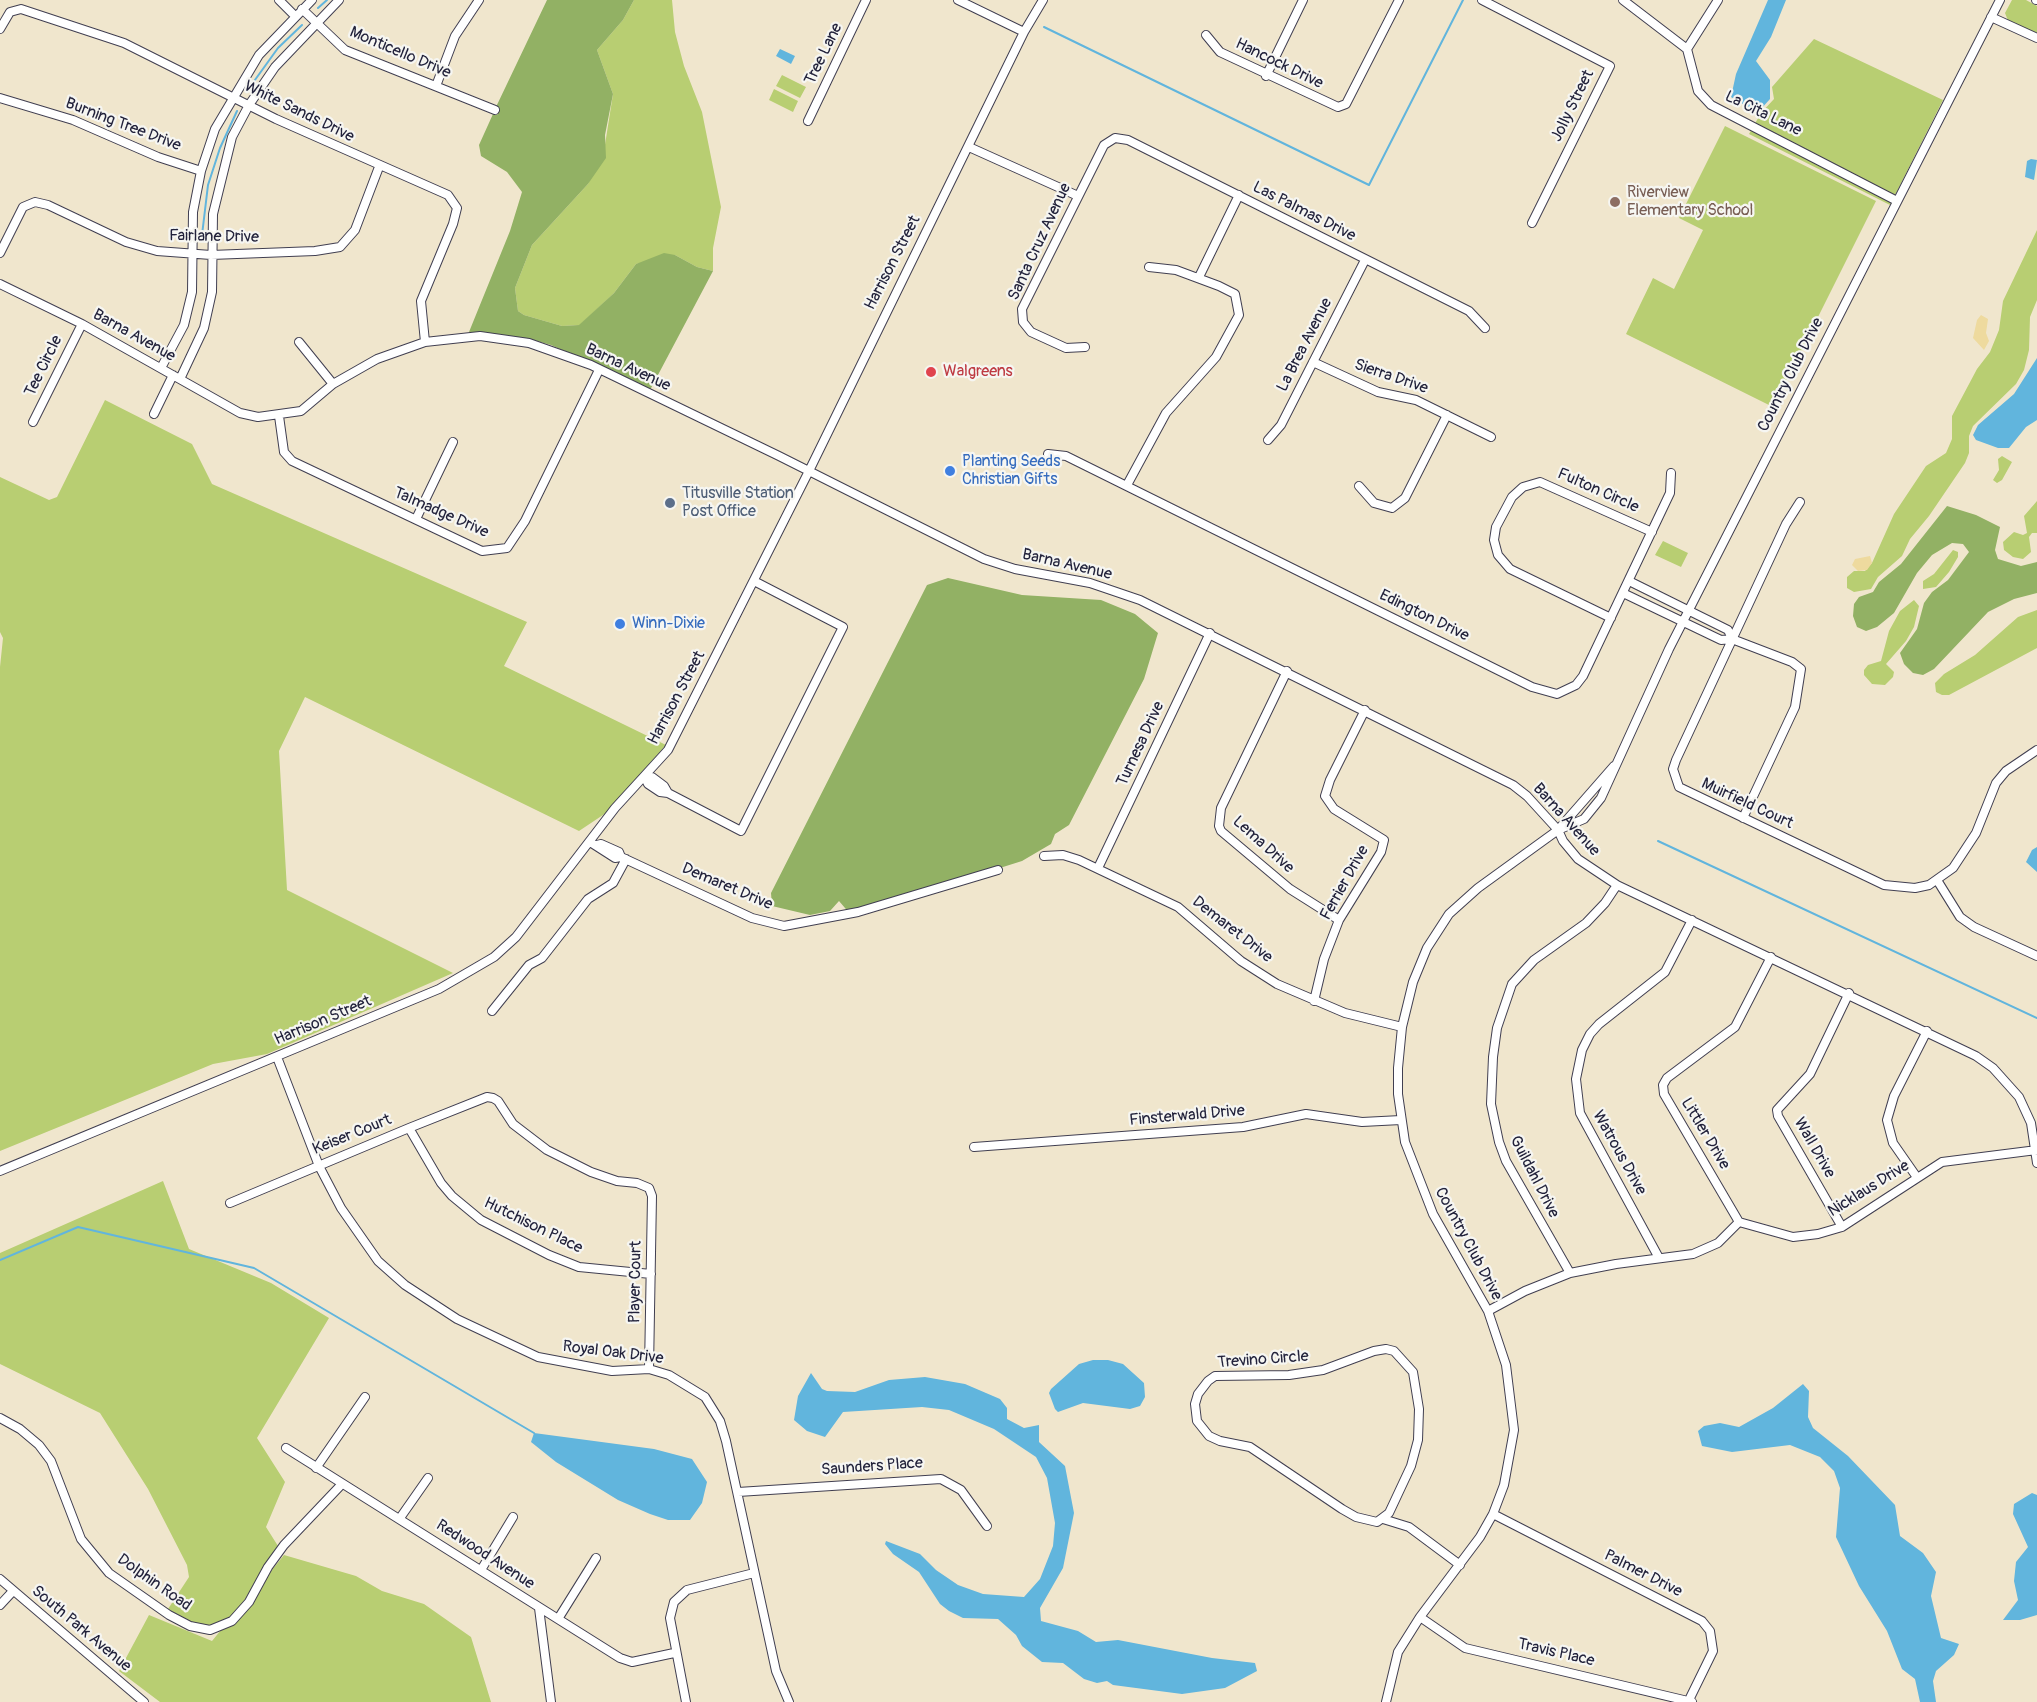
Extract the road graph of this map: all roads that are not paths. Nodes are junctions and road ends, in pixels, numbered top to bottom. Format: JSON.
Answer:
{"nodes":[{"id":1,"x":279,"y":0,"type":"edge"},
{"id":2,"x":310,"y":0,"type":"edge"},
{"id":3,"x":339,"y":0,"type":"edge"},
{"id":4,"x":479,"y":0,"type":"edge"},
{"id":5,"x":866,"y":0,"type":"edge"},
{"id":6,"x":958,"y":0,"type":"edge"},
{"id":7,"x":1043,"y":0,"type":"edge"},
{"id":8,"x":1303,"y":0,"type":"edge"},
{"id":9,"x":1399,"y":0,"type":"edge"},
{"id":10,"x":1482,"y":0,"type":"edge"},
{"id":11,"x":1623,"y":0,"type":"edge"},
{"id":12,"x":1718,"y":0,"type":"edge"},
{"id":13,"x":2000,"y":0,"type":"edge"},
{"id":14,"x":302,"y":9,"type":"junction"},
{"id":15,"x":295,"y":16,"type":"junction"},
{"id":16,"x":1991,"y":17,"type":"junction"},
{"id":17,"x":315,"y":23,"type":"junction"},
{"id":18,"x":0,"y":29,"type":"edge"},
{"id":19,"x":1024,"y":32,"type":"junction"},
{"id":20,"x":1206,"y":35,"type":"dead end"},
{"id":21,"x":2037,"y":38,"type":"edge"},
{"id":22,"x":1687,"y":49,"type":"junction"},
{"id":23,"x":1266,"y":76,"type":"junction"},
{"id":24,"x":436,"y":86,"type":"junction"},
{"id":25,"x":232,"y":97,"type":"junction"},
{"id":26,"x":0,"y":98,"type":"edge"},
{"id":27,"x":249,"y":105,"type":"junction"},
{"id":28,"x":495,"y":110,"type":"dead end"},
{"id":29,"x":808,"y":121,"type":"dead end"},
{"id":30,"x":1104,"y":145,"type":"joint"},
{"id":31,"x":969,"y":147,"type":"junction"},
{"id":32,"x":379,"y":166,"type":"junction"},
{"id":33,"x":201,"y":171,"type":"junction"},
{"id":34,"x":1239,"y":195,"type":"junction"},
{"id":35,"x":1078,"y":196,"type":"junction"},
{"id":36,"x":1897,"y":201,"type":"junction"},
{"id":37,"x":1532,"y":224,"type":"dead end"},
{"id":38,"x":0,"y":253,"type":"edge"},
{"id":39,"x":191,"y":254,"type":"junction"},
{"id":40,"x":211,"y":255,"type":"junction"},
{"id":41,"x":1365,"y":260,"type":"junction"},
{"id":42,"x":1149,"y":267,"type":"dead end"},
{"id":43,"x":1199,"y":277,"type":"junction"},
{"id":44,"x":0,"y":284,"type":"edge"},
{"id":45,"x":82,"y":324,"type":"junction"},
{"id":46,"x":1485,"y":328,"type":"dead end"},
{"id":47,"x":299,"y":342,"type":"dead end"},
{"id":48,"x":425,"y":342,"type":"junction"},
{"id":49,"x":1085,"y":347,"type":"dead end"},
{"id":50,"x":1314,"y":362,"type":"junction"},
{"id":51,"x":160,"y":368,"type":"junction"},
{"id":52,"x":599,"y":370,"type":"junction"},
{"id":53,"x":176,"y":377,"type":"junction"},
{"id":54,"x":333,"y":384,"type":"junction"},
{"id":55,"x":154,"y":414,"type":"dead end"},
{"id":56,"x":1448,"y":415,"type":"junction"},
{"id":57,"x":279,"y":416,"type":"junction"},
{"id":58,"x":33,"y":422,"type":"dead end"},
{"id":59,"x":1491,"y":437,"type":"dead end"},
{"id":60,"x":1268,"y":440,"type":"dead end"},
{"id":61,"x":453,"y":442,"type":"dead end"},
{"id":62,"x":1048,"y":454,"type":"dead end"},
{"id":63,"x":809,"y":471,"type":"junction"},
{"id":64,"x":1671,"y":472,"type":"dead end"},
{"id":65,"x":1127,"y":485,"type":"junction"},
{"id":66,"x":1359,"y":486,"type":"dead end"},
{"id":67,"x":1800,"y":502,"type":"dead end"},
{"id":68,"x":416,"y":519,"type":"junction"},
{"id":69,"x":1652,"y":532,"type":"junction"},
{"id":70,"x":754,"y":581,"type":"junction"},
{"id":71,"x":1629,"y":581,"type":"junction"},
{"id":72,"x":1623,"y":593,"type":"junction"},
{"id":73,"x":1652,"y":593,"type":"junction"},
{"id":74,"x":1646,"y":604,"type":"junction"},
{"id":75,"x":1688,"y":611,"type":"junction"},
{"id":76,"x":1611,"y":618,"type":"junction"},
{"id":77,"x":1686,"y":623,"type":"junction"},
{"id":78,"x":1210,"y":633,"type":"junction"},
{"id":79,"x":1732,"y":639,"type":"junction"},
{"id":80,"x":1287,"y":671,"type":"junction"},
{"id":81,"x":1365,"y":710,"type":"junction"},
{"id":82,"x":2037,"y":750,"type":"edge"},
{"id":83,"x":645,"y":778,"type":"junction"},
{"id":84,"x":1743,"y":818,"type":"junction"},
{"id":85,"x":1558,"y":830,"type":"junction"},
{"id":86,"x":594,"y":844,"type":"junction"},
{"id":87,"x":1044,"y":856,"type":"dead end"},
{"id":88,"x":623,"y":858,"type":"junction"},
{"id":89,"x":1098,"y":868,"type":"junction"},
{"id":90,"x":998,"y":870,"type":"dead end"},
{"id":91,"x":1937,"y":880,"type":"junction"},
{"id":92,"x":1617,"y":885,"type":"junction"},
{"id":93,"x":1339,"y":920,"type":"junction"},
{"id":94,"x":1692,"y":920,"type":"junction"},
{"id":95,"x":2037,"y":956,"type":"edge"},
{"id":96,"x":1771,"y":957,"type":"junction"},
{"id":97,"x":1849,"y":993,"type":"junction"},
{"id":98,"x":1314,"y":1001,"type":"junction"},
{"id":99,"x":492,"y":1011,"type":"dead end"},
{"id":100,"x":1402,"y":1027,"type":"junction"},
{"id":101,"x":1927,"y":1031,"type":"junction"},
{"id":102,"x":277,"y":1057,"type":"junction"},
{"id":103,"x":1401,"y":1120,"type":"junction"},
{"id":104,"x":409,"y":1128,"type":"junction"},
{"id":105,"x":974,"y":1148,"type":"dead end"},
{"id":106,"x":2036,"y":1150,"type":"edge"},
{"id":107,"x":2037,"y":1163,"type":"edge"},
{"id":108,"x":319,"y":1166,"type":"junction"},
{"id":109,"x":0,"y":1171,"type":"edge"},
{"id":110,"x":1916,"y":1176,"type":"junction"},
{"id":111,"x":652,"y":1196,"type":"joint"},
{"id":112,"x":230,"y":1203,"type":"dead end"},
{"id":113,"x":1739,"y":1222,"type":"junction"},
{"id":114,"x":1842,"y":1227,"type":"junction"},
{"id":115,"x":1659,"y":1258,"type":"junction"},
{"id":116,"x":1570,"y":1273,"type":"junction"},
{"id":117,"x":651,"y":1274,"type":"junction"},
{"id":118,"x":1488,"y":1311,"type":"junction"},
{"id":119,"x":649,"y":1370,"type":"junction"},
{"id":120,"x":364,"y":1396,"type":"dead end"},
{"id":121,"x":0,"y":1418,"type":"edge"},
{"id":122,"x":286,"y":1448,"type":"dead end"},
{"id":123,"x":316,"y":1468,"type":"junction"},
{"id":124,"x":428,"y":1478,"type":"dead end"},
{"id":125,"x":341,"y":1485,"type":"junction"},
{"id":126,"x":738,"y":1492,"type":"junction"},
{"id":127,"x":1493,"y":1514,"type":"junction"},
{"id":128,"x":513,"y":1517,"type":"dead end"},
{"id":129,"x":400,"y":1518,"type":"junction"},
{"id":130,"x":1383,"y":1519,"type":"junction"},
{"id":131,"x":987,"y":1526,"type":"dead end"},
{"id":132,"x":597,"y":1558,"type":"dead end"},
{"id":133,"x":1460,"y":1565,"type":"junction"},
{"id":134,"x":481,"y":1570,"type":"junction"},
{"id":135,"x":754,"y":1573,"type":"junction"},
{"id":136,"x":2,"y":1585,"type":"edge"},
{"id":137,"x":13,"y":1591,"type":"junction"},
{"id":138,"x":0,"y":1605,"type":"edge"},
{"id":139,"x":539,"y":1608,"type":"junction"},
{"id":140,"x":1420,"y":1617,"type":"junction"},
{"id":141,"x":558,"y":1619,"type":"junction"},
{"id":142,"x":674,"y":1653,"type":"junction"},
{"id":143,"x":1691,"y":1701,"type":"edge"},
{"id":144,"x":144,"y":1702,"type":"edge"},
{"id":145,"x":551,"y":1702,"type":"edge"},
{"id":146,"x":686,"y":1702,"type":"edge"},
{"id":147,"x":789,"y":1702,"type":"edge"},
{"id":148,"x":1386,"y":1702,"type":"edge"}],
"edges":[{"from":1,"to":15,"type":"street"},
{"from":2,"to":14,"type":"street"},
{"from":3,"to":17,"type":"street"},
{"from":4,"to":24,"type":"street"},
{"from":5,"to":29,"type":"street","name":"Tree Lane"},
{"from":6,"to":19,"type":"street"},
{"from":7,"to":19,"type":"street","name":"Harrison Street"},
{"from":8,"to":23,"type":"street"},
{"from":9,"to":23,"type":"street","name":"Hancock Drive"},
{"from":10,"to":37,"type":"street","name":"Jolly Street"},
{"from":11,"to":22,"type":"street"},
{"from":12,"to":22,"type":"street"},
{"from":13,"to":16,"type":"street","name":"Country Club Drive"},
{"from":14,"to":15,"type":"street"},
{"from":14,"to":17,"type":"street","name":"Monticello Drive"},
{"from":15,"to":25,"type":"street"},
{"from":16,"to":21,"type":"street"},
{"from":16,"to":36,"type":"street","name":"Country Club Drive"},
{"from":17,"to":24,"type":"street","name":"Monticello Drive"},
{"from":17,"to":27,"type":"street"},
{"from":18,"to":25,"type":"street","name":"White Sands Drive"},
{"from":19,"to":31,"type":"street","name":"Harrison Street"},
{"from":20,"to":23,"type":"street","name":"Hancock Drive"},
{"from":22,"to":36,"type":"street","name":"La Cita Lane"},
{"from":24,"to":28,"type":"street","name":"Monticello Drive"},
{"from":25,"to":27,"type":"street","name":"White Sands Drive"},
{"from":25,"to":33,"type":"street"},
{"from":26,"to":33,"type":"street","name":"Burning Tree Drive"},
{"from":27,"to":32,"type":"street","name":"White Sands Drive"},
{"from":27,"to":40,"type":"street"},
{"from":30,"to":34,"type":"street","name":"Las Palmas Drive"},
{"from":30,"to":35,"type":"street","name":"Santa Cruz Avenue"},
{"from":31,"to":35,"type":"street"},
{"from":31,"to":63,"type":"street","name":"Harrison Street"},
{"from":32,"to":40,"type":"street","name":"Fairlane Drive"},
{"from":32,"to":48,"type":"street","name":"White Sands Drive"},
{"from":33,"to":39,"type":"street"},
{"from":34,"to":41,"type":"street","name":"Las Palmas Drive"},
{"from":34,"to":43,"type":"street"},
{"from":35,"to":49,"type":"street","name":"Santa Cruz Avenue"},
{"from":36,"to":75,"type":"street","name":"Country Club Drive"},
{"from":38,"to":39,"type":"street","name":"Fairlane Drive"},
{"from":39,"to":40,"type":"street","name":"Fairlane Drive"},
{"from":39,"to":51,"type":"street"},
{"from":40,"to":53,"type":"street"},
{"from":41,"to":46,"type":"street","name":"Las Palmas Drive"},
{"from":41,"to":50,"type":"street","name":"La Brea Avenue"},
{"from":42,"to":43,"type":"street"},
{"from":43,"to":65,"type":"street"},
{"from":44,"to":45,"type":"street","name":"Barna Avenue"},
{"from":45,"to":51,"type":"street","name":"Barna Avenue"},
{"from":45,"to":58,"type":"street","name":"Tee Circle"},
{"from":47,"to":54,"type":"street"},
{"from":48,"to":52,"type":"street","name":"Barna Avenue"},
{"from":48,"to":54,"type":"street","name":"Barna Avenue"},
{"from":50,"to":56,"type":"street","name":"Sierra Drive"},
{"from":50,"to":60,"type":"street","name":"La Brea Avenue"},
{"from":51,"to":53,"type":"street","name":"Barna Avenue"},
{"from":52,"to":63,"type":"street","name":"Barna Avenue"},
{"from":52,"to":68,"type":"street","name":"Talmadge Drive"},
{"from":53,"to":55,"type":"street"},
{"from":53,"to":57,"type":"street","name":"Barna Avenue"},
{"from":54,"to":57,"type":"street","name":"Barna Avenue"},
{"from":56,"to":59,"type":"street","name":"Sierra Drive"},
{"from":56,"to":66,"type":"street"},
{"from":57,"to":68,"type":"street","name":"Talmadge Drive"},
{"from":61,"to":68,"type":"street"},
{"from":62,"to":65,"type":"street","name":"Edington Drive"},
{"from":63,"to":70,"type":"street","name":"Harrison Street"},
{"from":63,"to":78,"type":"street","name":"Barna Avenue"},
{"from":64,"to":69,"type":"street","name":"Edington Drive"},
{"from":65,"to":76,"type":"street","name":"Edington Drive"},
{"from":67,"to":79,"type":"street","name":"Muirfield Court"},
{"from":69,"to":71,"type":"street","name":"Edington Drive"},
{"from":69,"to":76,"type":"street","name":"Fulton Circle"},
{"from":70,"to":83,"type":"street","name":"Harrison Street"},
{"from":70,"to":83,"type":"street"},
{"from":71,"to":72,"type":"street","name":"Edington Drive"},
{"from":71,"to":73,"type":"street"},
{"from":72,"to":74,"type":"street"},
{"from":72,"to":76,"type":"street","name":"Edington Drive"},
{"from":73,"to":74,"type":"street"},
{"from":73,"to":75,"type":"street"},
{"from":74,"to":77,"type":"street"},
{"from":75,"to":77,"type":"street","name":"Country Club Drive"},
{"from":75,"to":79,"type":"street"},
{"from":77,"to":79,"type":"street"},
{"from":77,"to":85,"type":"street","name":"Country Club Drive"},
{"from":78,"to":80,"type":"street","name":"Barna Avenue"},
{"from":78,"to":89,"type":"street","name":"Turnesa Drive"},
{"from":79,"to":84,"type":"street","name":"Muirfield Court"},
{"from":79,"to":84,"type":"street"},
{"from":80,"to":81,"type":"street","name":"Barna Avenue"},
{"from":80,"to":93,"type":"street","name":"Lema Drive"},
{"from":81,"to":85,"type":"street","name":"Barna Avenue"},
{"from":81,"to":93,"type":"street","name":"Ferrier Drive"},
{"from":82,"to":91,"type":"street","name":"Muirfield Court"},
{"from":83,"to":86,"type":"street","name":"Harrison Street"},
{"from":84,"to":91,"type":"street","name":"Muirfield Court"},
{"from":85,"to":92,"type":"street","name":"Barna Avenue"},
{"from":85,"to":100,"type":"street","name":"Country Club Drive"},
{"from":86,"to":88,"type":"street","name":"Demaret Drive"},
{"from":86,"to":102,"type":"street","name":"Harrison Street"},
{"from":87,"to":89,"type":"street","name":"Demaret Drive"},
{"from":88,"to":90,"type":"street","name":"Demaret Drive"},
{"from":88,"to":99,"type":"street"},
{"from":89,"to":98,"type":"street","name":"Demaret Drive"},
{"from":91,"to":95,"type":"street"},
{"from":92,"to":94,"type":"street","name":"Barna Avenue"},
{"from":92,"to":116,"type":"street","name":"Guildahl Drive"},
{"from":93,"to":98,"type":"street","name":"Ferrier Drive"},
{"from":94,"to":96,"type":"street","name":"Barna Avenue"},
{"from":94,"to":115,"type":"street","name":"Watrous Drive"},
{"from":96,"to":97,"type":"street","name":"Barna Avenue"},
{"from":96,"to":113,"type":"street","name":"Littler Drive"},
{"from":97,"to":101,"type":"street","name":"Barna Avenue"},
{"from":97,"to":114,"type":"street","name":"Wall Drive"},
{"from":98,"to":100,"type":"street","name":"Demaret Drive"},
{"from":100,"to":103,"type":"street","name":"Country Club Drive"},
{"from":101,"to":106,"type":"street","name":"Barna Avenue"},
{"from":101,"to":110,"type":"street"},
{"from":102,"to":108,"type":"street","name":"Royal Oak Drive"},
{"from":102,"to":109,"type":"street","name":"Harrison Street"},
{"from":103,"to":105,"type":"street","name":"Finsterwald Drive"},
{"from":103,"to":118,"type":"street","name":"Country Club Drive"},
{"from":104,"to":108,"type":"street","name":"Keiser Court"},
{"from":104,"to":111,"type":"street","name":"Keiser Court"},
{"from":104,"to":117,"type":"street","name":"Hutchison Place"},
{"from":106,"to":107,"type":"street","name":"Barna Avenue"},
{"from":106,"to":110,"type":"street","name":"Nicklaus Drive"},
{"from":108,"to":112,"type":"street","name":"Keiser Court"},
{"from":108,"to":119,"type":"street","name":"Royal Oak Drive"},
{"from":110,"to":114,"type":"street","name":"Nicklaus Drive"},
{"from":111,"to":117,"type":"street","name":"Player Court"},
{"from":113,"to":114,"type":"street","name":"Nicklaus Drive"},
{"from":113,"to":115,"type":"street"},
{"from":115,"to":116,"type":"street"},
{"from":116,"to":118,"type":"street"},
{"from":117,"to":119,"type":"street","name":"Player Court"},
{"from":118,"to":127,"type":"street","name":"Country Club Drive"},
{"from":119,"to":126,"type":"street","name":"Royal Oak Drive"},
{"from":120,"to":123,"type":"street"},
{"from":121,"to":125,"type":"street","name":"Dolphin Road"},
{"from":122,"to":123,"type":"street","name":"Redwood Avenue"},
{"from":123,"to":125,"type":"street","name":"Redwood Avenue"},
{"from":124,"to":129,"type":"street"},
{"from":125,"to":129,"type":"street","name":"Redwood Avenue"},
{"from":126,"to":131,"type":"street","name":"Saunders Place"},
{"from":126,"to":135,"type":"street","name":"Royal Oak Drive"},
{"from":127,"to":133,"type":"street","name":"Country Club Drive"},
{"from":127,"to":143,"type":"street","name":"Palmer Drive"},
{"from":128,"to":134,"type":"street"},
{"from":129,"to":134,"type":"street","name":"Redwood Avenue"},
{"from":130,"to":130,"type":"street","name":"Trevino Circle"},
{"from":130,"to":133,"type":"street","name":"Trevino Circle"},
{"from":132,"to":141,"type":"street"},
{"from":133,"to":140,"type":"street","name":"Country Club Drive"},
{"from":134,"to":139,"type":"street","name":"Redwood Avenue"},
{"from":135,"to":142,"type":"street"},
{"from":135,"to":147,"type":"street","name":"Royal Oak Drive"},
{"from":136,"to":137,"type":"street","name":"South Park Avenue"},
{"from":137,"to":138,"type":"street"},
{"from":137,"to":144,"type":"street","name":"South Park Avenue"},
{"from":139,"to":141,"type":"street","name":"Redwood Avenue"},
{"from":139,"to":145,"type":"street"},
{"from":140,"to":143,"type":"street","name":"Travis Place"},
{"from":140,"to":148,"type":"street","name":"Country Club Drive"},
{"from":141,"to":142,"type":"street","name":"Redwood Avenue"},
{"from":142,"to":146,"type":"street"}]}
